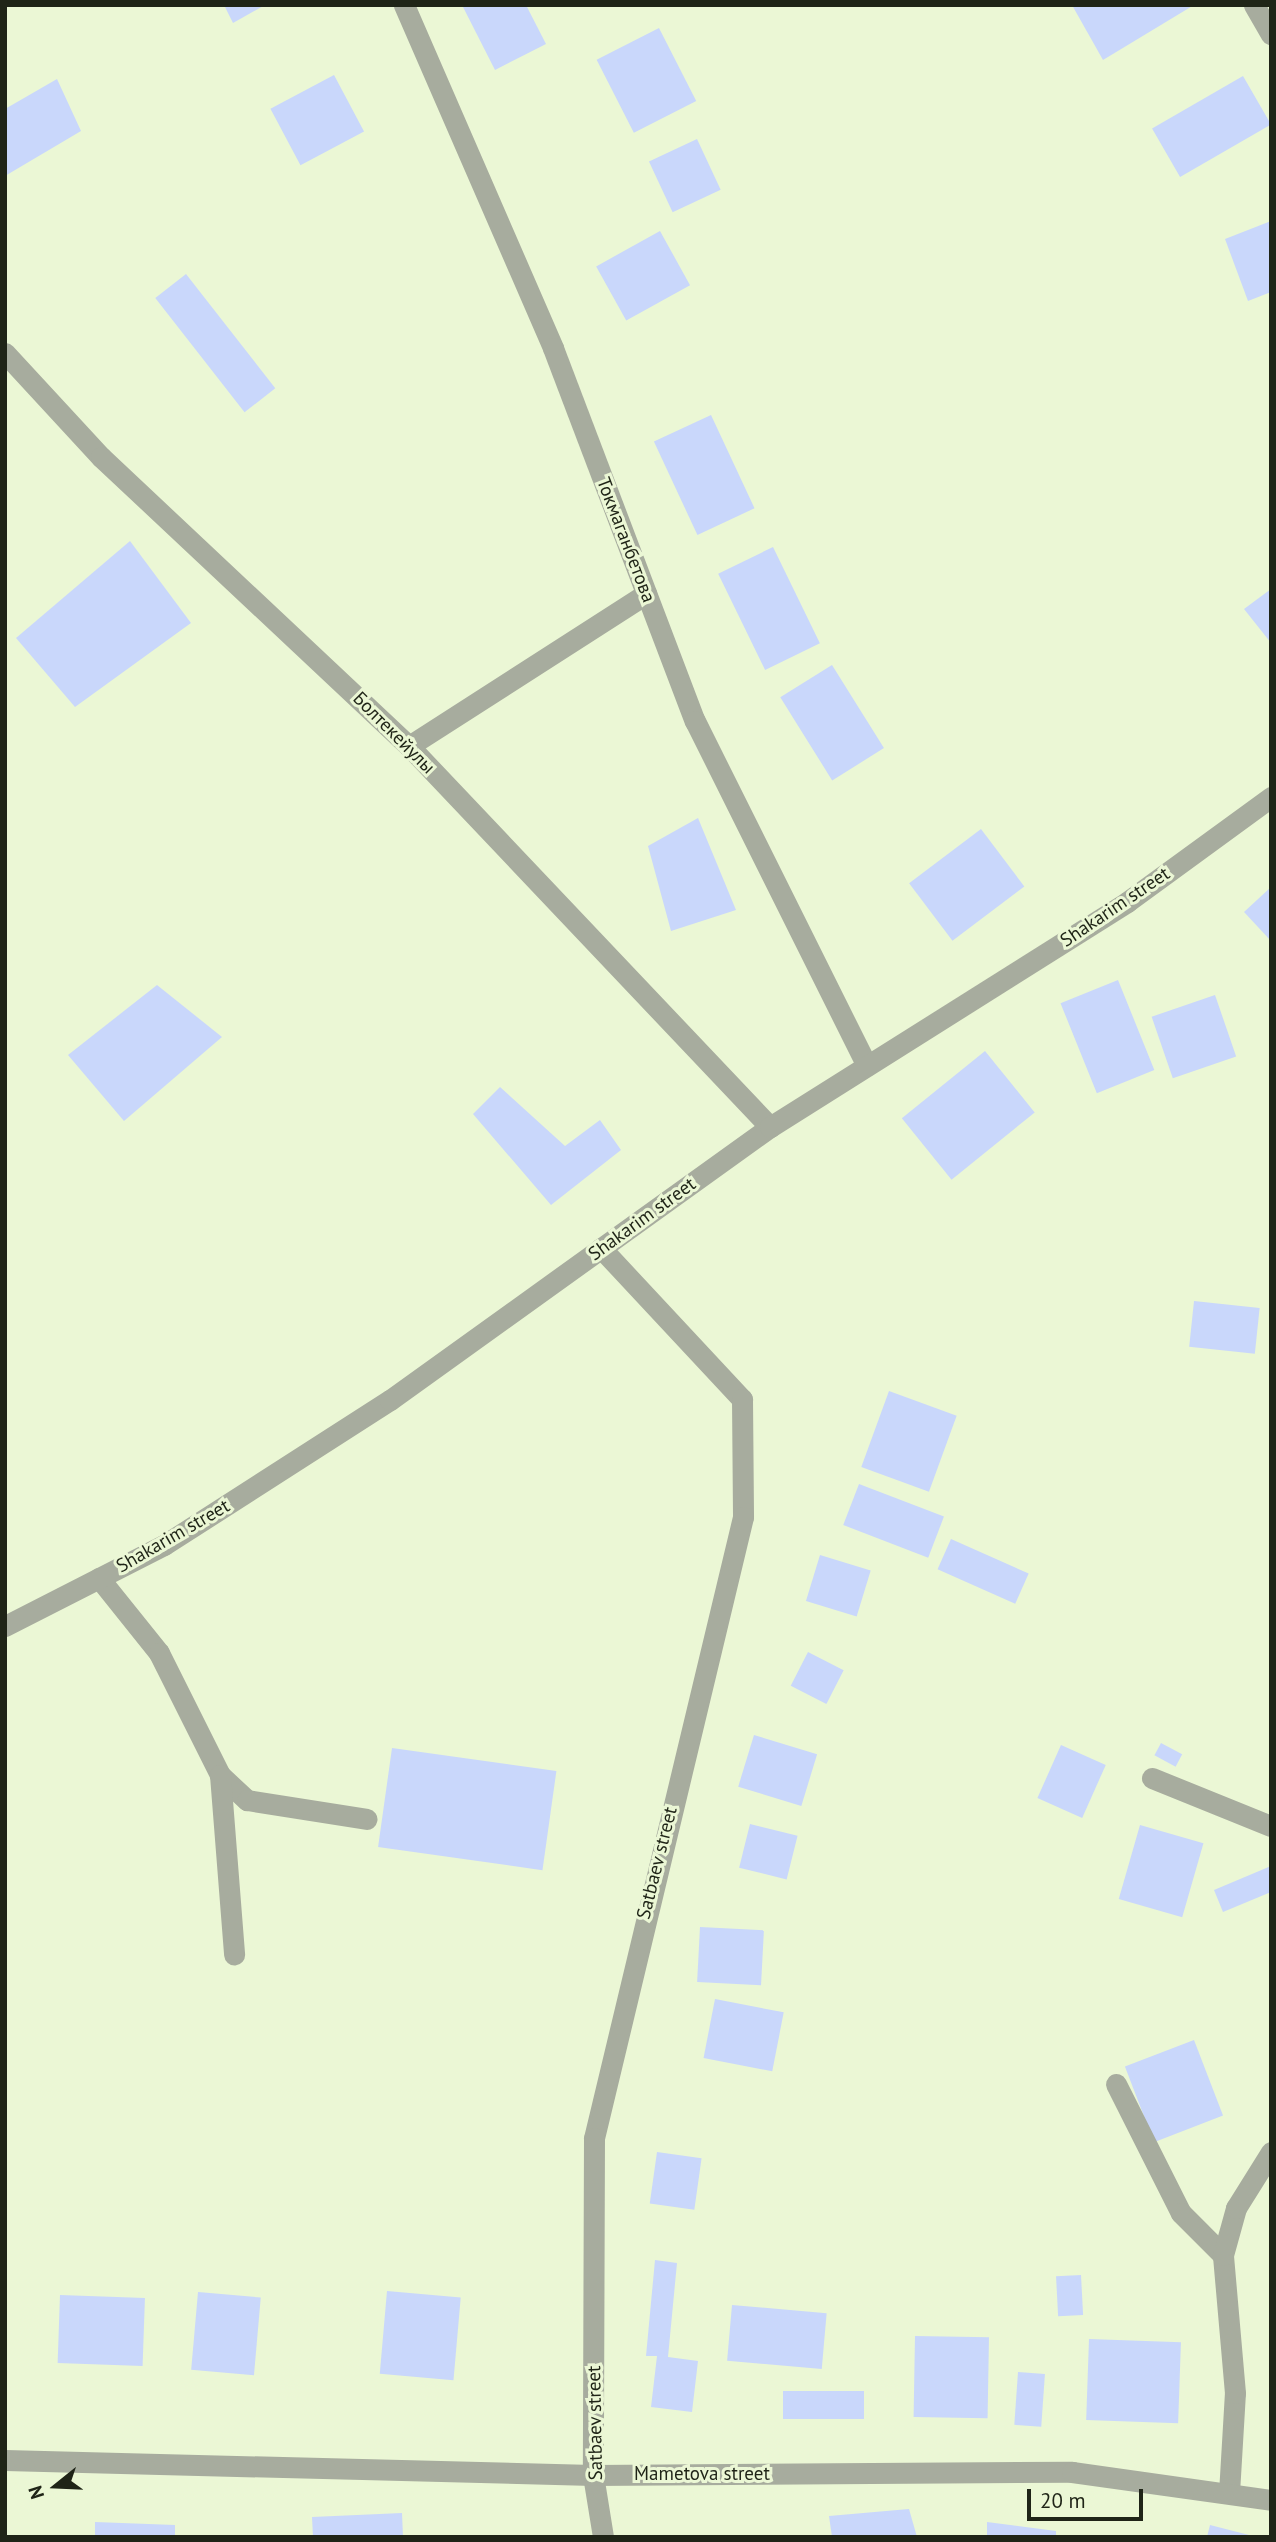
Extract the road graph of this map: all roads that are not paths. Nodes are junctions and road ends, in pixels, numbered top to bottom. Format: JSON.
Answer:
{"nodes":[{"id":1,"x":404,"y":5,"type":"edge"},
{"id":2,"x":1254,"y":5,"type":"edge"},
{"id":3,"x":1271,"y":36,"type":"edge"},
{"id":4,"x":5,"y":353,"type":"edge"},
{"id":5,"x":646,"y":594,"type":"junction"},
{"id":6,"x":409,"y":746,"type":"junction"},
{"id":7,"x":1271,"y":797,"type":"edge"},
{"id":8,"x":867,"y":1066,"type":"junction"},
{"id":9,"x":770,"y":1127,"type":"junction"},
{"id":10,"x":601,"y":1248,"type":"junction"},
{"id":11,"x":99,"y":1578,"type":"junction"},
{"id":12,"x":5,"y":1626,"type":"edge"},
{"id":13,"x":220,"y":1775,"type":"junction"},
{"id":14,"x":1152,"y":1778,"type":"dead end"},
{"id":15,"x":367,"y":1819,"type":"dead end"},
{"id":16,"x":1271,"y":1826,"type":"edge"},
{"id":17,"x":234,"y":1954,"type":"dead end"},
{"id":18,"x":1115,"y":2084,"type":"dead end"},
{"id":19,"x":1271,"y":2152,"type":"edge"},
{"id":20,"x":1223,"y":2255,"type":"junction"},
{"id":21,"x":5,"y":2460,"type":"edge"},
{"id":22,"x":593,"y":2475,"type":"junction"},
{"id":23,"x":1229,"y":2493,"type":"junction"},
{"id":24,"x":1271,"y":2500,"type":"edge"},
{"id":25,"x":603,"y":2537,"type":"edge"}],
"edges":[{"from":1,"to":5,"type":"street","name":"Токмаганбетова"},
{"from":2,"to":3,"type":"street"},
{"from":4,"to":6,"type":"street","name":"Болтекейулы"},
{"from":5,"to":6,"type":"street"},
{"from":5,"to":8,"type":"street","name":"Токмаганбетова"},
{"from":6,"to":9,"type":"street","name":"Болтекейулы"},
{"from":7,"to":8,"type":"street","name":"Shakarim street"},
{"from":8,"to":9,"type":"street","name":"Shakarim street"},
{"from":9,"to":10,"type":"street","name":"Shakarim street"},
{"from":10,"to":11,"type":"street","name":"Shakarim street"},
{"from":10,"to":22,"type":"street","name":"Satbaev street"},
{"from":11,"to":12,"type":"street","name":"Shakarim street"},
{"from":11,"to":13,"type":"street"},
{"from":13,"to":15,"type":"street"},
{"from":13,"to":17,"type":"street"},
{"from":14,"to":16,"type":"street"},
{"from":18,"to":20,"type":"street"},
{"from":19,"to":20,"type":"street"},
{"from":20,"to":23,"type":"street"},
{"from":21,"to":22,"type":"street","name":"Mametova street"},
{"from":22,"to":23,"type":"street","name":"Mametova street"},
{"from":22,"to":25,"type":"street","name":"Satbaev street"},
{"from":23,"to":24,"type":"street","name":"Mametova street"}]}
